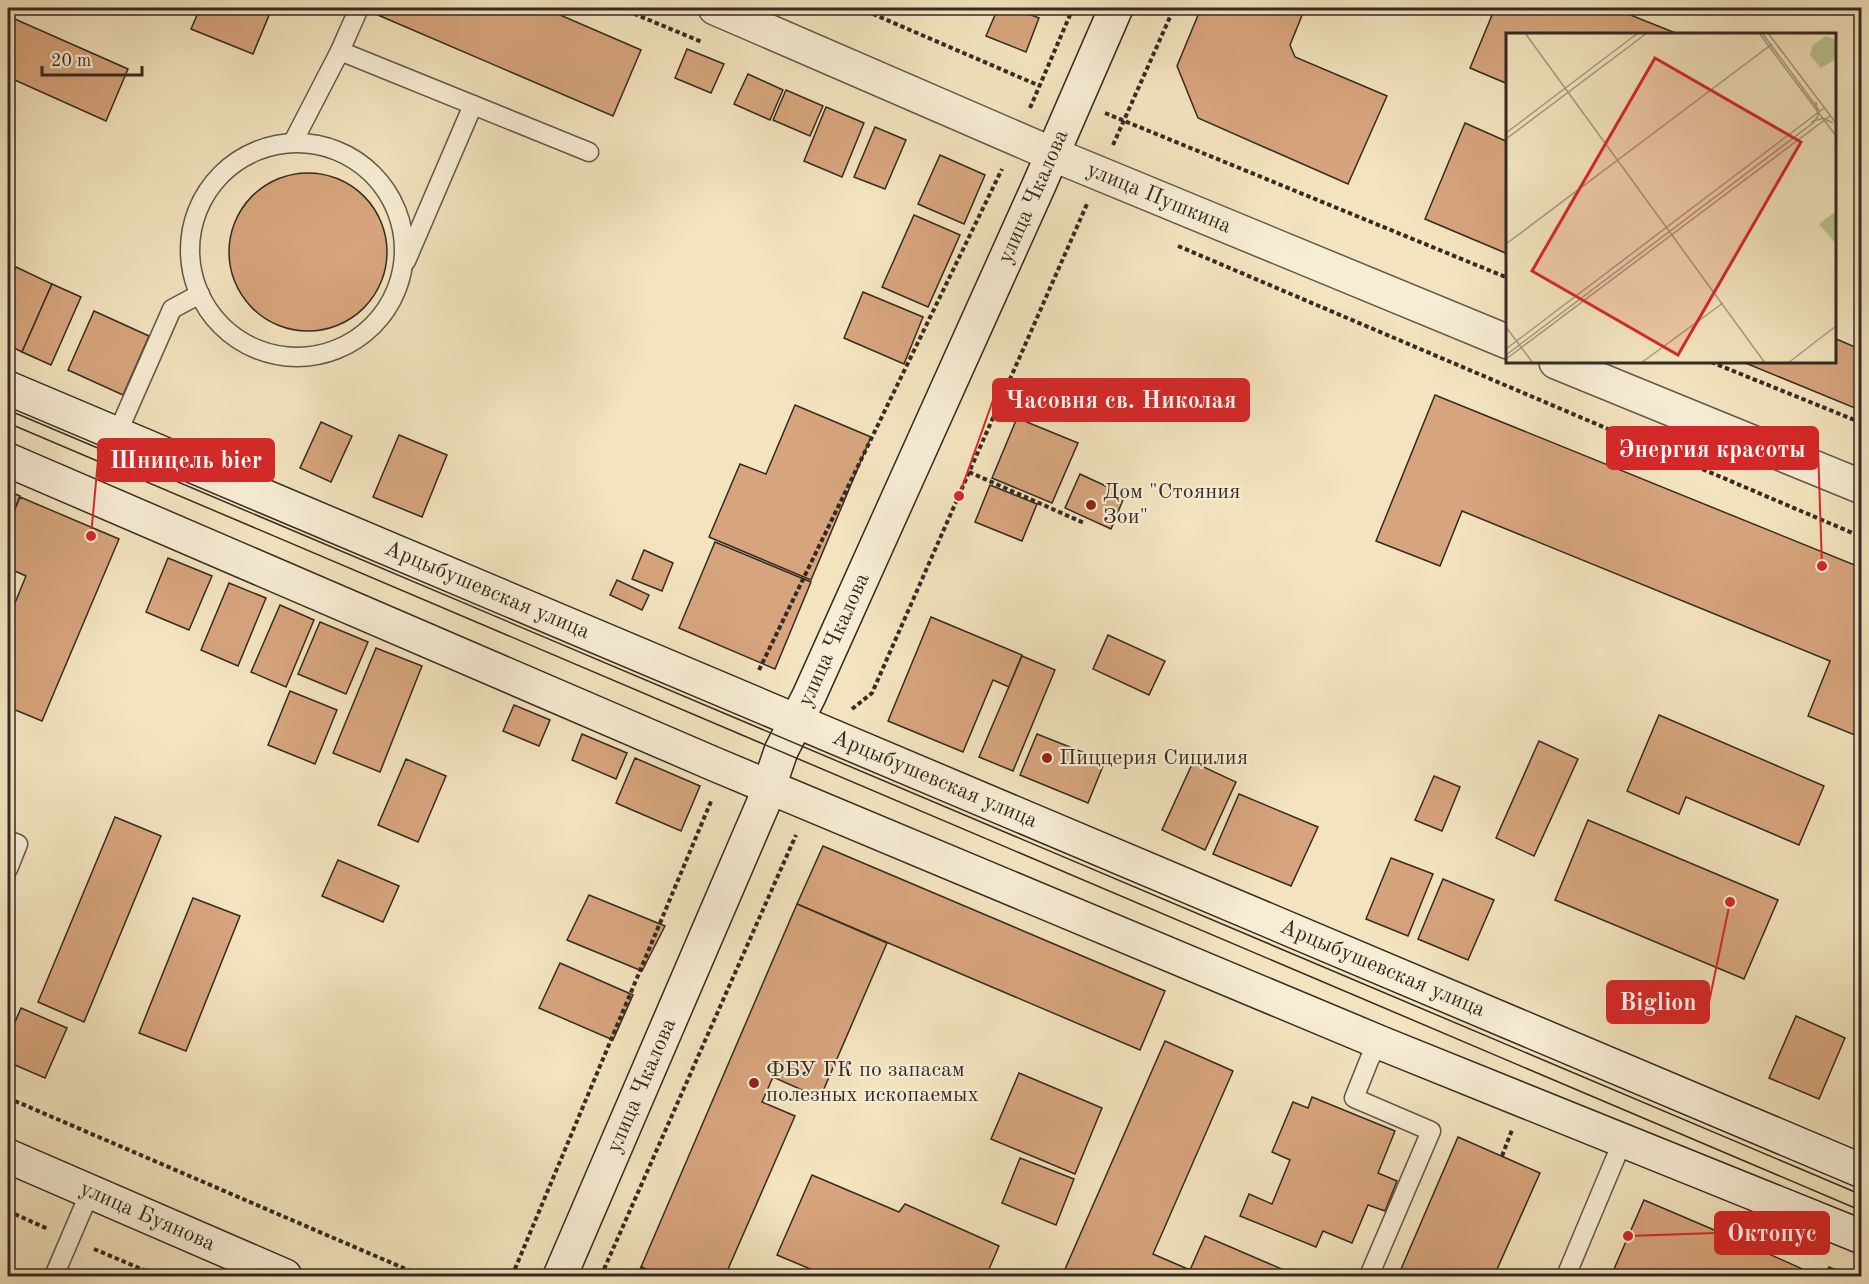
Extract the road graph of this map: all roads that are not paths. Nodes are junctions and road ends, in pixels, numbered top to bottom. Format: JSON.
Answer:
{"nodes":[{"id":1,"x":358,"y":8,"type":"edge"},
{"id":2,"x":715,"y":8,"type":"edge"},
{"id":3,"x":1116,"y":8,"type":"edge"},
{"id":4,"x":340,"y":51,"type":"junction"},
{"id":5,"x":472,"y":105,"type":"junction"},
{"id":6,"x":293,"y":142,"type":"junction"},
{"id":7,"x":589,"y":152,"type":"dead end"},
{"id":8,"x":1052,"y":154,"type":"junction"},
{"id":9,"x":404,"y":265,"type":"junction"},
{"id":10,"x":200,"y":294,"type":"junction"},
{"id":11,"x":1506,"y":341,"type":"edge"},
{"id":12,"x":1558,"y":363,"type":"edge"},
{"id":13,"x":8,"y":388,"type":"edge"},
{"id":14,"x":117,"y":434,"type":"junction"},
{"id":15,"x":8,"y":460,"type":"edge"},
{"id":16,"x":1862,"y":487,"type":"edge"},
{"id":17,"x":796,"y":720,"type":"junction"},
{"id":18,"x":768,"y":786,"type":"junction"},
{"id":19,"x":8,"y":840,"type":"edge"},
{"id":20,"x":8,"y":869,"type":"edge"},
{"id":21,"x":1381,"y":1043,"type":"junction"},
{"id":22,"x":1623,"y":1140,"type":"junction"},
{"id":23,"x":8,"y":1156,"type":"edge"},
{"id":24,"x":1862,"y":1171,"type":"edge"},
{"id":25,"x":90,"y":1192,"type":"junction"},
{"id":26,"x":1862,"y":1237,"type":"edge"},
{"id":27,"x":54,"y":1276,"type":"edge"},
{"id":28,"x":285,"y":1276,"type":"edge"},
{"id":29,"x":560,"y":1276,"type":"edge"},
{"id":30,"x":1369,"y":1276,"type":"edge"},
{"id":31,"x":1566,"y":1276,"type":"edge"}],
"edges":[{"from":1,"to":4,"type":"lane"},
{"from":2,"to":8,"type":"main road","name":"улица Пушкина"},
{"from":3,"to":8,"type":"main road","name":"улица Чкалова"},
{"from":4,"to":5,"type":"lane"},
{"from":4,"to":6,"type":"lane"},
{"from":5,"to":7,"type":"lane"},
{"from":5,"to":9,"type":"lane"},
{"from":6,"to":9,"type":"lane"},
{"from":6,"to":10,"type":"lane"},
{"from":8,"to":11,"type":"main road","name":"улица Пушкина"},
{"from":8,"to":17,"type":"main road","name":"улица Чкалова"},
{"from":9,"to":10,"type":"lane"},
{"from":10,"to":14,"type":"lane"},
{"from":12,"to":16,"type":"main road"},
{"from":13,"to":14,"type":"main road","name":"Арцыбушевская улица"},
{"from":14,"to":17,"type":"main road","name":"Арцыбушевская улица"},
{"from":15,"to":18,"type":"main road"},
{"from":17,"to":18,"type":"main road","name":"улица Чкалова"},
{"from":17,"to":24,"type":"main road","name":"Арцыбушевская улица"},
{"from":18,"to":21,"type":"main road"},
{"from":18,"to":29,"type":"main road","name":"улица Чкалова"},
{"from":19,"to":20,"type":"lane"},
{"from":21,"to":22,"type":"main road"},
{"from":21,"to":30,"type":"lane"},
{"from":22,"to":26,"type":"main road"},
{"from":22,"to":31,"type":"lane"},
{"from":23,"to":25,"type":"main road","name":"улица Буянова"},
{"from":25,"to":27,"type":"lane"},
{"from":25,"to":28,"type":"main road","name":"улица Буянова"}]}
